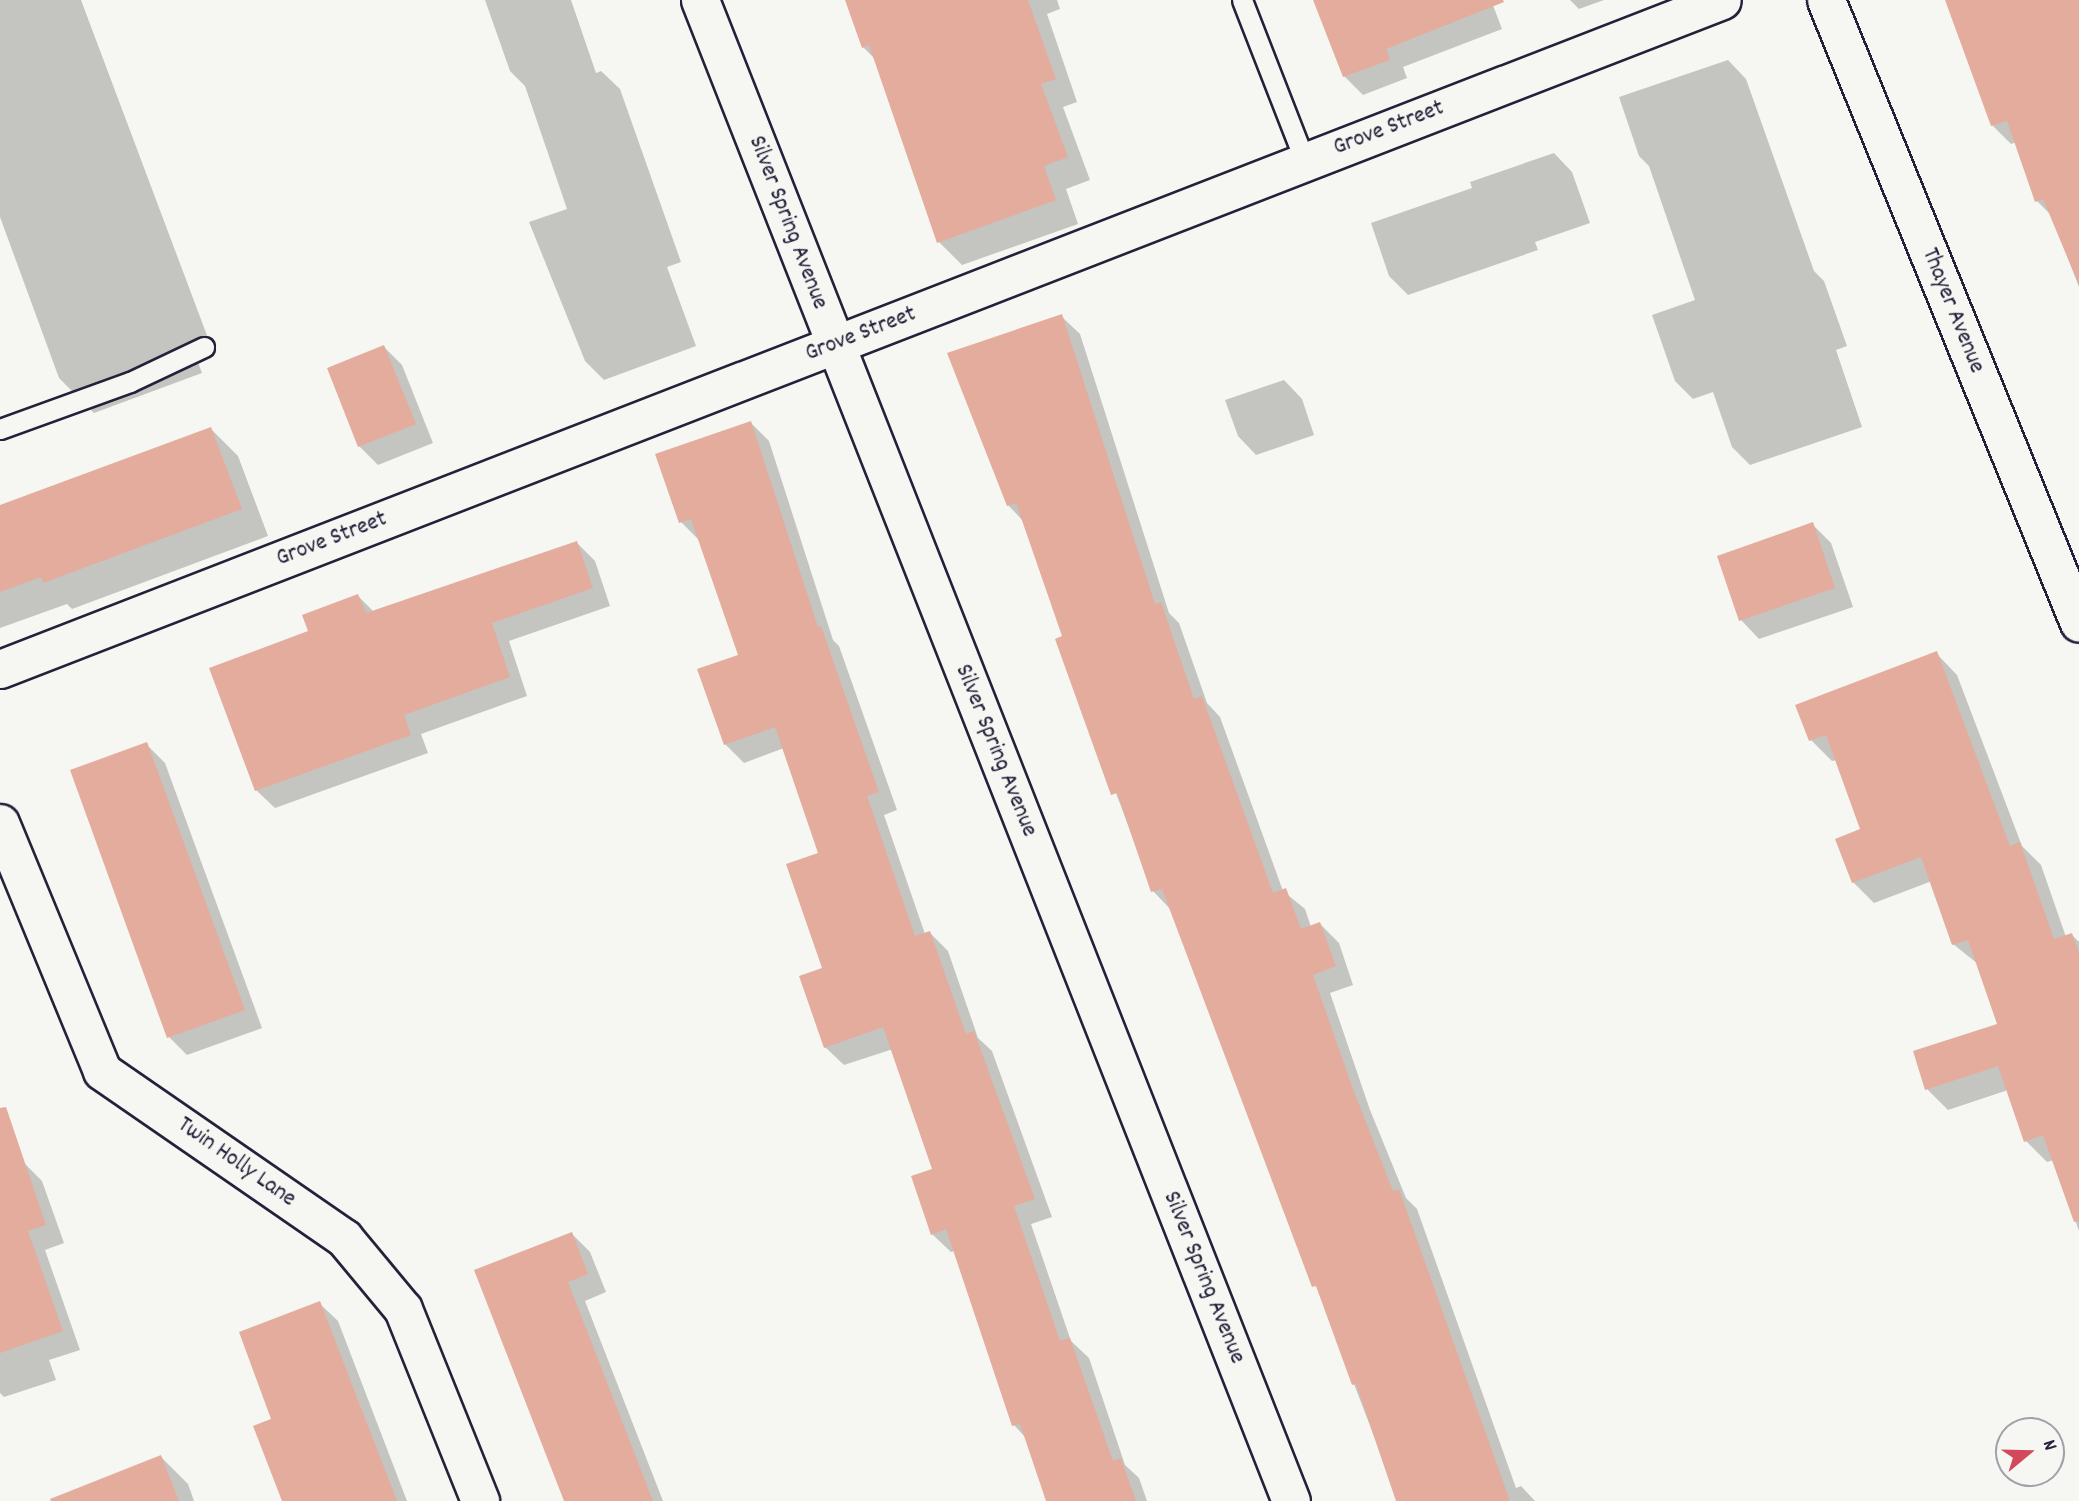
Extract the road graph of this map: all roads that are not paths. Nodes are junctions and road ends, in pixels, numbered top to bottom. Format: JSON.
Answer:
{"nodes":[{"id":1,"x":700,"y":0,"type":"edge"},
{"id":2,"x":1242,"y":0,"type":"edge"},
{"id":3,"x":1722,"y":0,"type":"edge"},
{"id":4,"x":1826,"y":0,"type":"edge"},
{"id":5,"x":1305,"y":162,"type":"junction"},
{"id":6,"x":835,"y":345,"type":"junction"},
{"id":7,"x":204,"y":347,"type":"dead end"},
{"id":8,"x":0,"y":429,"type":"edge"},
{"id":9,"x":2079,"y":623,"type":"edge"},
{"id":10,"x":0,"y":669,"type":"edge"},
{"id":11,"x":0,"y":823,"type":"edge"},
{"id":12,"x":480,"y":1501,"type":"edge"},
{"id":13,"x":1291,"y":1501,"type":"edge"}],
"edges":[{"from":1,"to":6,"type":"street","name":"Silver Spring Avenue"},
{"from":2,"to":5,"type":"lane"},
{"from":3,"to":5,"type":"street","name":"Grove Street"},
{"from":4,"to":9,"type":"street","name":"Thayer Avenue"},
{"from":5,"to":6,"type":"street","name":"Grove Street"},
{"from":6,"to":10,"type":"street","name":"Grove Street"},
{"from":6,"to":13,"type":"street","name":"Silver Spring Avenue"},
{"from":7,"to":8,"type":"lane"},
{"from":11,"to":12,"type":"street","name":"Twin Holly Lane"}]}
